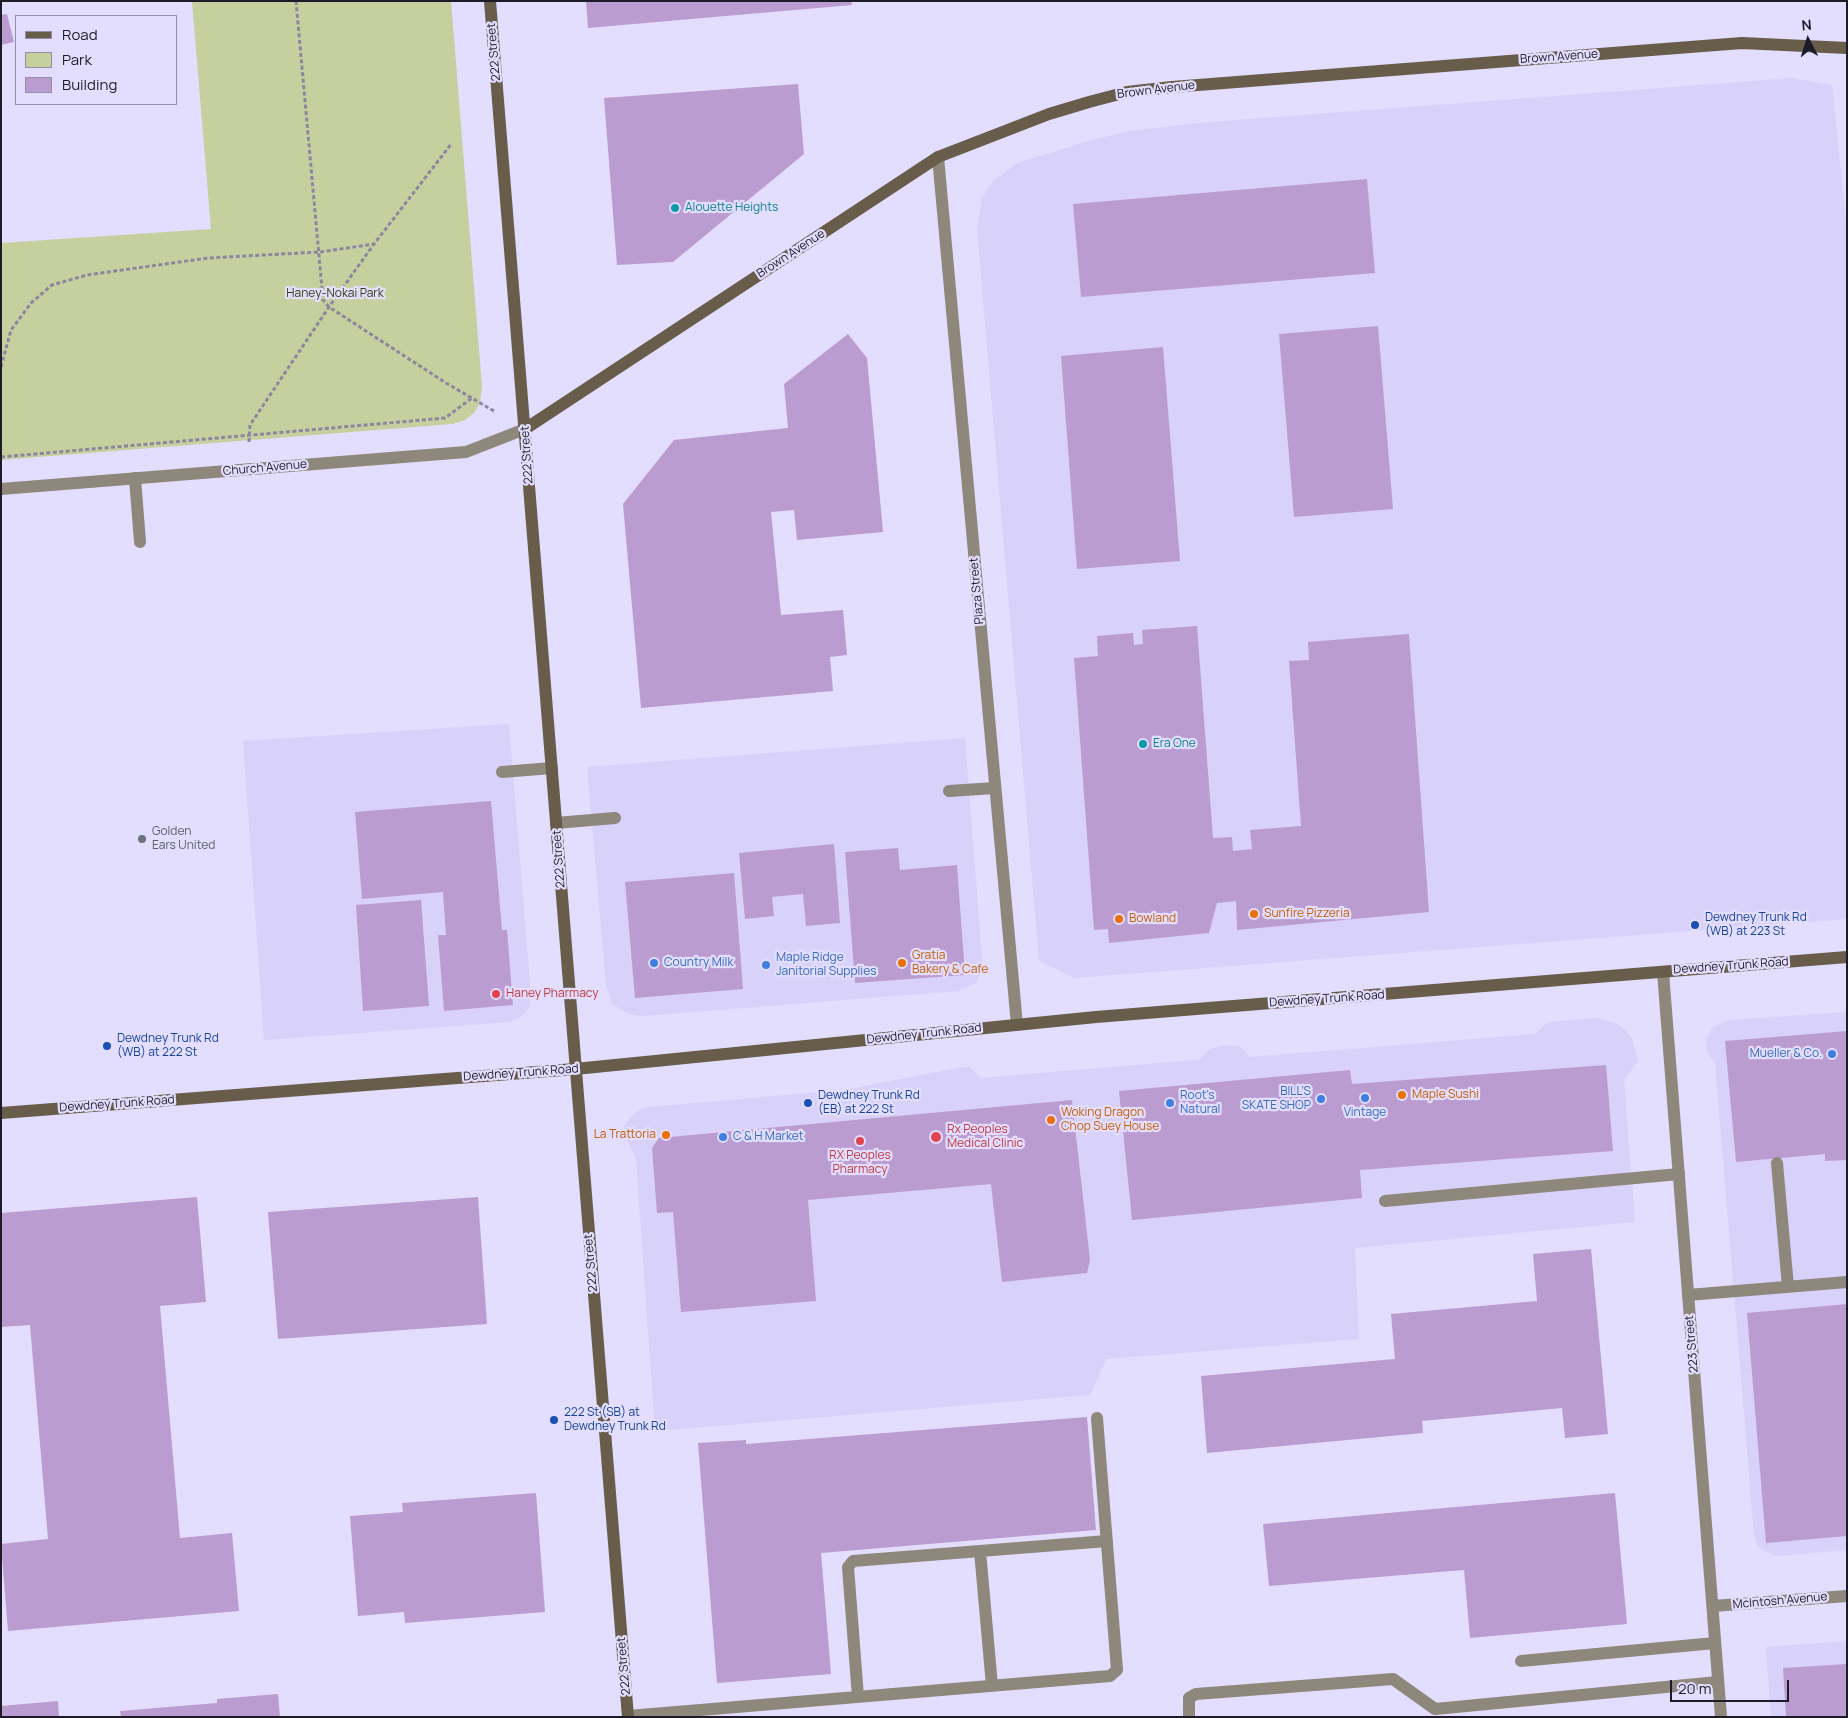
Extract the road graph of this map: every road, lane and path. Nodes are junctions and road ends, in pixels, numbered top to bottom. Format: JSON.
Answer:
{"nodes":[{"id":1,"x":296,"y":1,"type":"edge"},
{"id":2,"x":490,"y":1,"type":"edge"},
{"id":3,"x":1847,"y":48,"type":"edge"},
{"id":4,"x":452,"y":143,"type":"dead end"},
{"id":5,"x":938,"y":157,"type":"junction"},
{"id":6,"x":374,"y":244,"type":"junction"},
{"id":7,"x":320,"y":252,"type":"junction"},
{"id":8,"x":330,"y":307,"type":"junction"},
{"id":9,"x":1,"y":367,"type":"edge"},
{"id":10,"x":472,"y":398,"type":"junction"},
{"id":11,"x":525,"y":429,"type":"junction"},
{"id":12,"x":250,"y":435,"type":"junction"},
{"id":13,"x":1,"y":457,"type":"edge"},
{"id":14,"x":248,"y":470,"type":"junction"},
{"id":15,"x":135,"y":478,"type":"junction"},
{"id":16,"x":1,"y":489,"type":"edge"},
{"id":17,"x":140,"y":542,"type":"dead end"},
{"id":18,"x":552,"y":768,"type":"junction"},
{"id":19,"x":502,"y":772,"type":"dead end"},
{"id":20,"x":995,"y":788,"type":"junction"},
{"id":21,"x":950,"y":791,"type":"dead end"},
{"id":22,"x":615,"y":818,"type":"dead end"},
{"id":23,"x":556,"y":823,"type":"junction"},
{"id":24,"x":1847,"y":957,"type":"edge"},
{"id":25,"x":1663,"y":972,"type":"junction"},
{"id":26,"x":1017,"y":1025,"type":"junction"},
{"id":27,"x":575,"y":1069,"type":"junction"},
{"id":28,"x":1,"y":1112,"type":"edge"},
{"id":29,"x":1777,"y":1163,"type":"dead end"},
{"id":30,"x":1679,"y":1174,"type":"junction"},
{"id":31,"x":1385,"y":1201,"type":"dead end"},
{"id":32,"x":1847,"y":1282,"type":"edge"},
{"id":33,"x":1788,"y":1286,"type":"junction"},
{"id":34,"x":1688,"y":1295,"type":"junction"},
{"id":35,"x":1097,"y":1418,"type":"dead end"},
{"id":36,"x":1107,"y":1541,"type":"junction"},
{"id":37,"x":980,"y":1551,"type":"junction"},
{"id":38,"x":1847,"y":1596,"type":"edge"},
{"id":39,"x":1712,"y":1606,"type":"junction"},
{"id":40,"x":1715,"y":1643,"type":"junction"},
{"id":41,"x":1521,"y":1662,"type":"dead end"},
{"id":42,"x":1718,"y":1682,"type":"junction"},
{"id":43,"x":992,"y":1686,"type":"junction"},
{"id":44,"x":858,"y":1697,"type":"junction"},
{"id":45,"x":628,"y":1716,"type":"edge"},
{"id":46,"x":1189,"y":1717,"type":"edge"},
{"id":47,"x":1721,"y":1717,"type":"edge"}],
"edges":[{"from":1,"to":7,"type":"path"},
{"from":2,"to":11,"type":"main road","name":"222 Street"},
{"from":3,"to":5,"type":"main road","name":"Brown Avenue"},
{"from":4,"to":6,"type":"path"},
{"from":5,"to":11,"type":"main road","name":"Brown Avenue"},
{"from":5,"to":20,"type":"street","name":"Plaza Street"},
{"from":6,"to":7,"type":"path"},
{"from":6,"to":8,"type":"path"},
{"from":7,"to":8,"type":"path"},
{"from":7,"to":9,"type":"path"},
{"from":8,"to":10,"type":"path"},
{"from":8,"to":12,"type":"path"},
{"from":10,"to":11,"type":"path"},
{"from":10,"to":12,"type":"path"},
{"from":11,"to":14,"type":"street","name":"Church Avenue"},
{"from":11,"to":18,"type":"main road","name":"222 Street"},
{"from":12,"to":13,"type":"path"},
{"from":12,"to":14,"type":"path"},
{"from":14,"to":15,"type":"street","name":"Church Avenue"},
{"from":15,"to":16,"type":"street","name":"Church Avenue"},
{"from":15,"to":17,"type":"street"},
{"from":18,"to":19,"type":"street"},
{"from":18,"to":23,"type":"main road","name":"222 Street"},
{"from":20,"to":21,"type":"street"},
{"from":20,"to":26,"type":"street","name":"Plaza Street"},
{"from":22,"to":23,"type":"street"},
{"from":23,"to":27,"type":"main road","name":"222 Street"},
{"from":24,"to":25,"type":"main road","name":"Dewdney Trunk Road"},
{"from":25,"to":26,"type":"main road","name":"Dewdney Trunk Road"},
{"from":25,"to":30,"type":"street","name":"223 Street"},
{"from":26,"to":27,"type":"main road","name":"Dewdney Trunk Road"},
{"from":27,"to":28,"type":"main road","name":"Dewdney Trunk Road"},
{"from":27,"to":45,"type":"main road","name":"222 Street"},
{"from":29,"to":33,"type":"street"},
{"from":30,"to":31,"type":"street"},
{"from":30,"to":34,"type":"street","name":"223 Street"},
{"from":32,"to":33,"type":"street"},
{"from":33,"to":34,"type":"street"},
{"from":34,"to":39,"type":"street","name":"223 Street"},
{"from":35,"to":36,"type":"street"},
{"from":36,"to":37,"type":"street"},
{"from":36,"to":43,"type":"street"},
{"from":37,"to":43,"type":"street"},
{"from":37,"to":44,"type":"street"},
{"from":38,"to":39,"type":"street","name":"McIntosh Avenue"},
{"from":39,"to":40,"type":"street","name":"223 Street"},
{"from":40,"to":41,"type":"street"},
{"from":40,"to":42,"type":"street","name":"223 Street"},
{"from":42,"to":46,"type":"street"},
{"from":42,"to":47,"type":"street","name":"223 Street"},
{"from":43,"to":44,"type":"street"},
{"from":44,"to":45,"type":"street"}]}
